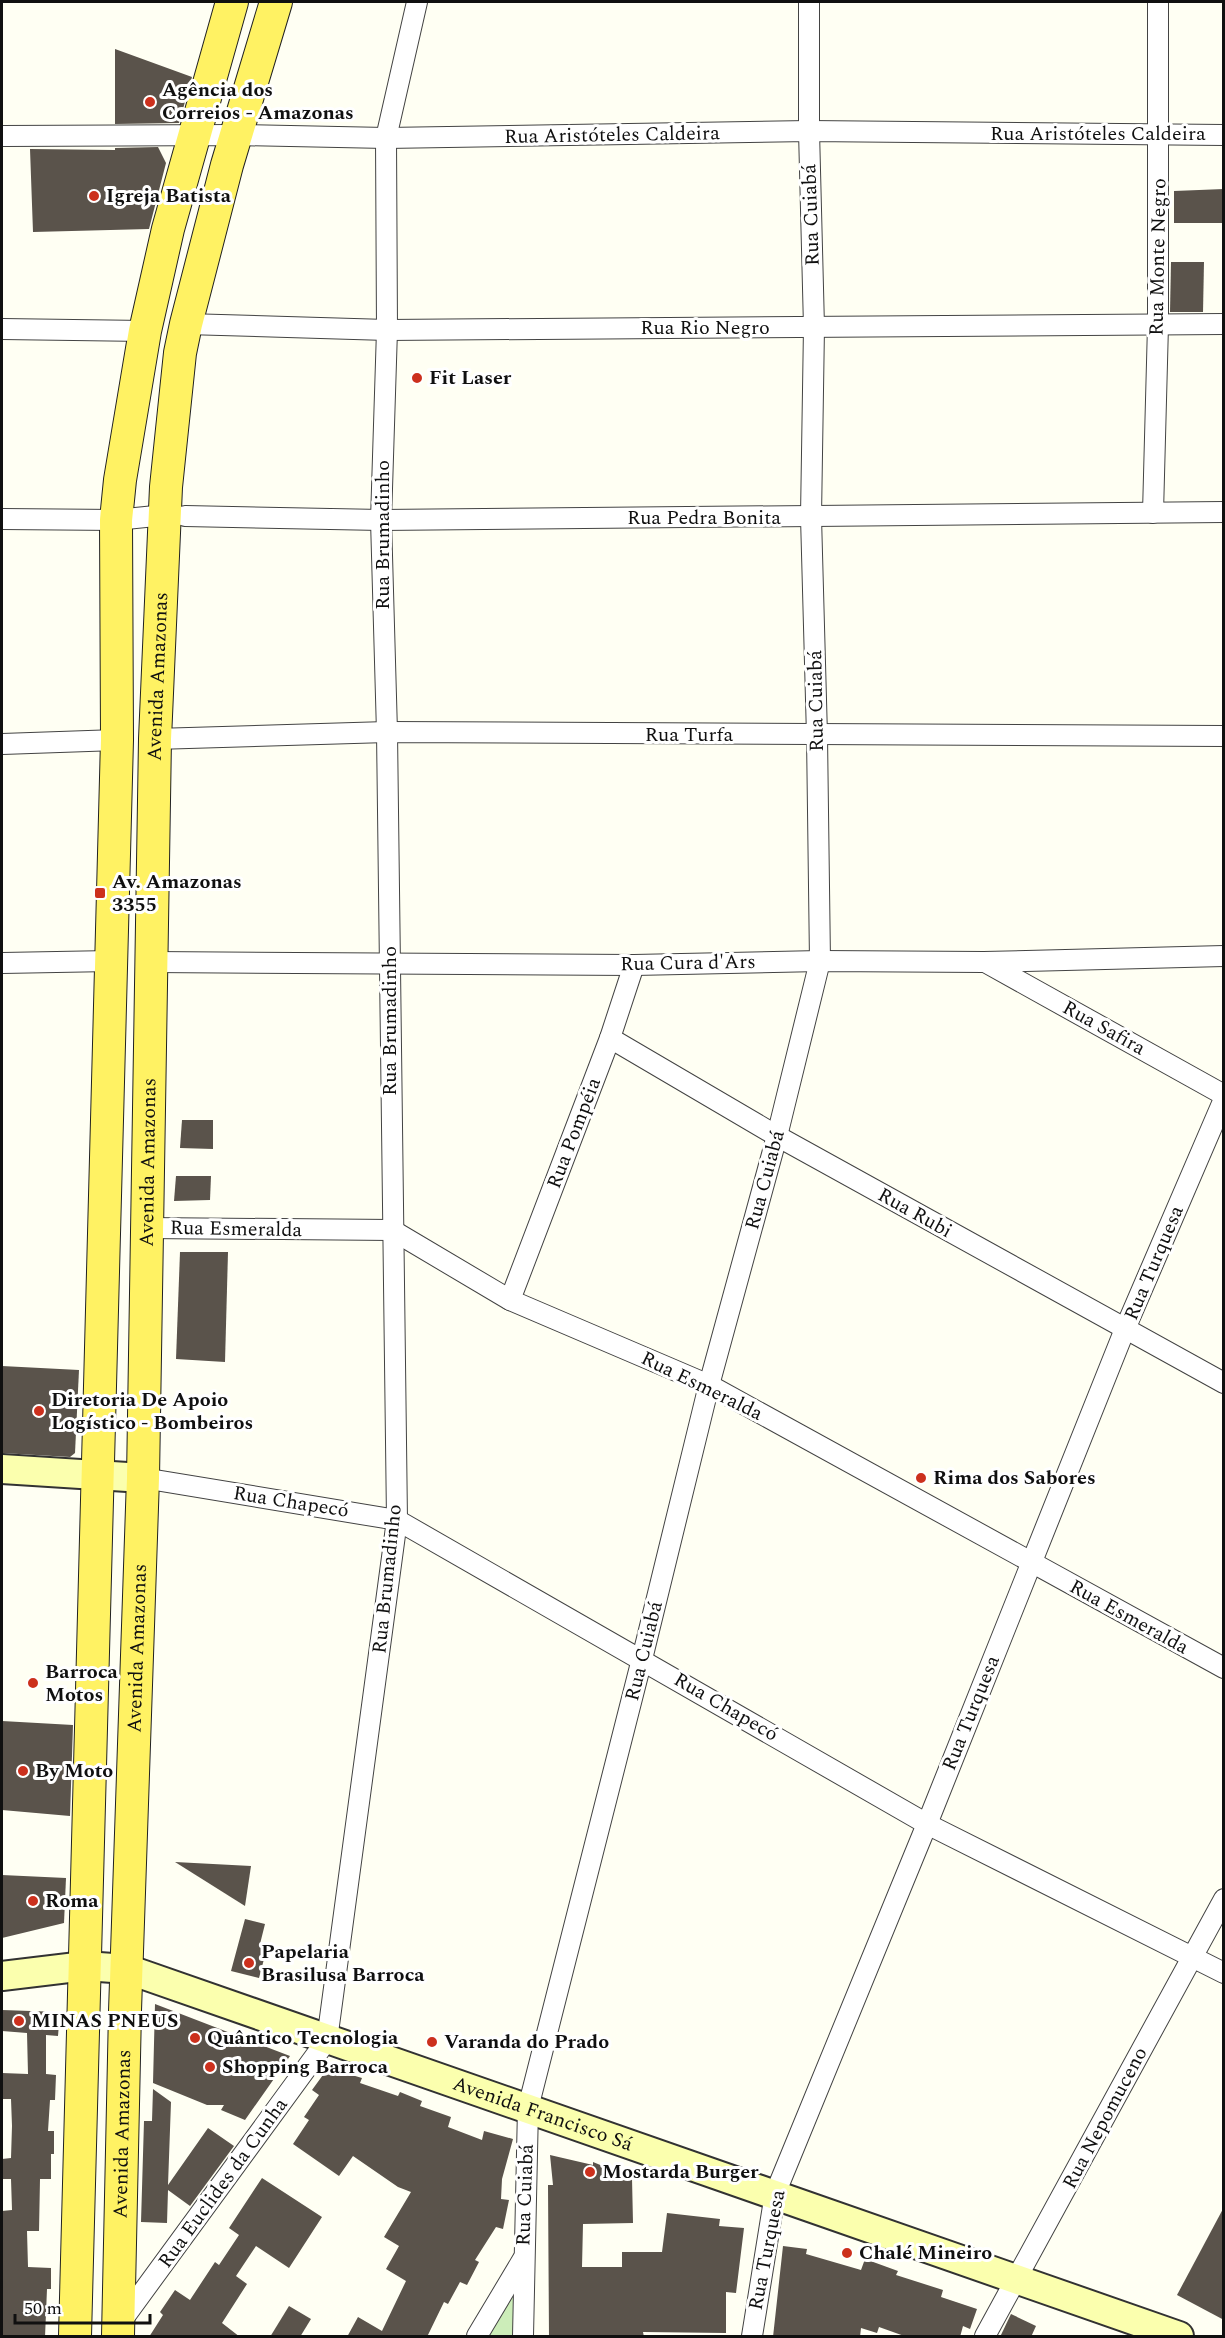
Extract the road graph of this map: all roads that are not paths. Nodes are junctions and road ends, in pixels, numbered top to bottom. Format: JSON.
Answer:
{"nodes":[{"id":1,"x":232,"y":2,"type":"edge"},
{"id":2,"x":276,"y":2,"type":"edge"},
{"id":3,"x":417,"y":2,"type":"edge"},
{"id":4,"x":809,"y":2,"type":"edge"},
{"id":5,"x":1158,"y":2,"type":"edge"},
{"id":6,"x":809,"y":131,"type":"junction"},
{"id":7,"x":236,"y":135,"type":"junction"},
{"id":8,"x":1224,"y":135,"type":"edge"},
{"id":9,"x":2,"y":136,"type":"edge"},
{"id":10,"x":192,"y":136,"type":"junction"},
{"id":11,"x":1160,"y":136,"type":"junction"},
{"id":12,"x":386,"y":138,"type":"junction"},
{"id":13,"x":186,"y":324,"type":"junction"},
{"id":14,"x":1224,"y":324,"type":"edge"},
{"id":15,"x":1158,"y":325,"type":"junction"},
{"id":16,"x":814,"y":327,"type":"junction"},
{"id":17,"x":2,"y":329,"type":"edge"},
{"id":18,"x":387,"y":330,"type":"junction"},
{"id":19,"x":145,"y":331,"type":"junction"},
{"id":20,"x":1224,"y":512,"type":"edge"},
{"id":21,"x":1153,"y":513,"type":"junction"},
{"id":22,"x":175,"y":516,"type":"junction"},
{"id":23,"x":812,"y":517,"type":"junction"},
{"id":24,"x":2,"y":519,"type":"edge"},
{"id":25,"x":117,"y":520,"type":"junction"},
{"id":26,"x":381,"y":520,"type":"junction"},
{"id":27,"x":387,"y":732,"type":"junction"},
{"id":28,"x":817,"y":736,"type":"junction"},
{"id":29,"x":1224,"y":736,"type":"edge"},
{"id":30,"x":155,"y":739,"type":"junction"},
{"id":31,"x":117,"y":740,"type":"junction"},
{"id":32,"x":2,"y":744,"type":"edge"},
{"id":33,"x":1224,"y":956,"type":"edge"},
{"id":34,"x":111,"y":961,"type":"junction"},
{"id":35,"x":820,"y":961,"type":"junction"},
{"id":36,"x":152,"y":962,"type":"junction"},
{"id":37,"x":984,"y":962,"type":"junction"},
{"id":38,"x":2,"y":963,"type":"edge"},
{"id":39,"x":390,"y":963,"type":"junction"},
{"id":40,"x":634,"y":965,"type":"junction"},
{"id":41,"x":610,"y":1038,"type":"junction"},
{"id":42,"x":1224,"y":1097,"type":"edge"},
{"id":43,"x":777,"y":1136,"type":"junction"},
{"id":44,"x":147,"y":1228,"type":"junction"},
{"id":45,"x":392,"y":1230,"type":"junction"},
{"id":46,"x":510,"y":1300,"type":"junction"},
{"id":47,"x":1125,"y":1329,"type":"junction"},
{"id":48,"x":1224,"y":1383,"type":"edge"},
{"id":49,"x":709,"y":1385,"type":"junction"},
{"id":50,"x":2,"y":1469,"type":"edge"},
{"id":51,"x":96,"y":1474,"type":"junction"},
{"id":52,"x":143,"y":1478,"type":"junction"},
{"id":53,"x":397,"y":1520,"type":"junction"},
{"id":54,"x":1031,"y":1563,"type":"junction"},
{"id":55,"x":642,"y":1659,"type":"junction"},
{"id":56,"x":1224,"y":1668,"type":"edge"},
{"id":57,"x":927,"y":1824,"type":"junction"},
{"id":58,"x":1224,"y":1899,"type":"edge"},
{"id":59,"x":1192,"y":1956,"type":"junction"},
{"id":60,"x":85,"y":1966,"type":"junction"},
{"id":61,"x":126,"y":1969,"type":"junction"},
{"id":62,"x":1224,"y":1973,"type":"edge"},
{"id":63,"x":2,"y":1976,"type":"edge"},
{"id":64,"x":327,"y":2040,"type":"junction"},
{"id":65,"x":528,"y":2108,"type":"junction"},
{"id":66,"x":775,"y":2194,"type":"junction"},
{"id":67,"x":523,"y":2259,"type":"junction"},
{"id":68,"x":1018,"y":2279,"type":"junction"},
{"id":69,"x":118,"y":2331,"type":"edge"},
{"id":70,"x":75,"y":2337,"type":"edge"},
{"id":71,"x":477,"y":2337,"type":"edge"},
{"id":72,"x":523,"y":2337,"type":"edge"},
{"id":73,"x":752,"y":2337,"type":"edge"},
{"id":74,"x":986,"y":2337,"type":"edge"},
{"id":75,"x":1179,"y":2337,"type":"edge"}],
"edges":[{"from":1,"to":10,"type":"main road","name":"Avenida Amazonas"},
{"from":2,"to":7,"type":"main road","name":"Avenida Amazonas"},
{"from":3,"to":12,"type":"street","name":"Rua Brumadinho"},
{"from":4,"to":6,"type":"street","name":"Rua Cuiabá"},
{"from":5,"to":11,"type":"street","name":"Rua Monte Negro"},
{"from":6,"to":11,"type":"street","name":"Rua Aristóteles Caldeira"},
{"from":6,"to":12,"type":"street","name":"Rua Aristóteles Caldeira"},
{"from":6,"to":16,"type":"street","name":"Rua Cuiabá"},
{"from":7,"to":10,"type":"street","name":"Rua Aristóteles Caldeira"},
{"from":7,"to":12,"type":"street","name":"Rua Aristóteles Caldeira"},
{"from":7,"to":13,"type":"main road","name":"Avenida Amazonas"},
{"from":8,"to":11,"type":"street","name":"Rua Aristóteles Caldeira"},
{"from":9,"to":10,"type":"street","name":"Rua Aristóteles Caldeira"},
{"from":10,"to":19,"type":"main road","name":"Avenida Amazonas"},
{"from":11,"to":15,"type":"street","name":"Rua Monte Negro"},
{"from":12,"to":18,"type":"street","name":"Rua Brumadinho"},
{"from":13,"to":18,"type":"street","name":"Rua Rio Negro"},
{"from":13,"to":22,"type":"main road","name":"Avenida Amazonas"},
{"from":14,"to":15,"type":"street","name":"Rua Rio Negro"},
{"from":15,"to":16,"type":"street","name":"Rua Rio Negro"},
{"from":15,"to":21,"type":"street","name":"Rua Monte Negro"},
{"from":16,"to":18,"type":"street","name":"Rua Rio Negro"},
{"from":16,"to":23,"type":"street","name":"Rua Cuiabá"},
{"from":17,"to":19,"type":"street"},
{"from":18,"to":26,"type":"street","name":"Rua Brumadinho"},
{"from":19,"to":25,"type":"main road","name":"Avenida Amazonas"},
{"from":20,"to":21,"type":"street","name":"Rua Pedra Bonita"},
{"from":21,"to":23,"type":"street","name":"Rua Pedra Bonita"},
{"from":22,"to":25,"type":"street","name":"Rua Pedra Bonita"},
{"from":22,"to":26,"type":"street","name":"Rua Pedra Bonita"},
{"from":22,"to":30,"type":"main road","name":"Avenida Amazonas"},
{"from":23,"to":26,"type":"street","name":"Rua Pedra Bonita"},
{"from":23,"to":28,"type":"street","name":"Rua Cuiabá"},
{"from":24,"to":25,"type":"street","name":"Rua Pedra Bonita"},
{"from":25,"to":31,"type":"main road","name":"Avenida Amazonas"},
{"from":26,"to":27,"type":"street","name":"Rua Brumadinho"},
{"from":27,"to":28,"type":"street","name":"Rua Turfa"},
{"from":27,"to":30,"type":"street","name":"Rua Turfa"},
{"from":27,"to":39,"type":"street","name":"Rua Brumadinho"},
{"from":28,"to":29,"type":"street","name":"Rua Turfa"},
{"from":28,"to":35,"type":"street","name":"Rua Cuiabá"},
{"from":30,"to":36,"type":"main road","name":"Avenida Amazonas"},
{"from":31,"to":32,"type":"street"},
{"from":31,"to":34,"type":"main road","name":"Avenida Amazonas"},
{"from":33,"to":37,"type":"street","name":"Rua Cura d'Ars"},
{"from":34,"to":38,"type":"street"},
{"from":34,"to":51,"type":"main road","name":"Avenida Amazonas"},
{"from":35,"to":37,"type":"street","name":"Rua Cura d'Ars"},
{"from":35,"to":40,"type":"street","name":"Rua Cura d'Ars"},
{"from":35,"to":43,"type":"street","name":"Rua Cuiabá"},
{"from":36,"to":39,"type":"street","name":"Rua Cura d'Ars"},
{"from":36,"to":44,"type":"main road","name":"Avenida Amazonas"},
{"from":37,"to":42,"type":"street","name":"Rua Safira"},
{"from":39,"to":40,"type":"street","name":"Rua Cura d'Ars"},
{"from":39,"to":45,"type":"street","name":"Rua Brumadinho"},
{"from":40,"to":41,"type":"street","name":"Rua Pompéia"},
{"from":41,"to":43,"type":"street","name":"Rua Rubi"},
{"from":41,"to":46,"type":"street","name":"Rua Pompéia"},
{"from":42,"to":47,"type":"street","name":"Rua Turquesa"},
{"from":43,"to":47,"type":"street","name":"Rua Rubi"},
{"from":43,"to":49,"type":"street","name":"Rua Cuiabá"},
{"from":44,"to":45,"type":"street","name":"Rua Esmeralda"},
{"from":44,"to":52,"type":"main road","name":"Avenida Amazonas"},
{"from":45,"to":46,"type":"street","name":"Rua Esmeralda"},
{"from":45,"to":53,"type":"street","name":"Rua Brumadinho"},
{"from":46,"to":49,"type":"street","name":"Rua Esmeralda"},
{"from":47,"to":48,"type":"street","name":"Rua Rubi"},
{"from":47,"to":54,"type":"street","name":"Rua Turquesa"},
{"from":49,"to":54,"type":"street","name":"Rua Esmeralda"},
{"from":49,"to":55,"type":"street","name":"Rua Cuiabá"},
{"from":50,"to":51,"type":"street"},
{"from":51,"to":52,"type":"street"},
{"from":51,"to":60,"type":"main road","name":"Avenida Amazonas"},
{"from":52,"to":53,"type":"street","name":"Rua Chapecó"},
{"from":52,"to":61,"type":"main road","name":"Avenida Amazonas"},
{"from":53,"to":55,"type":"street","name":"Rua Chapecó"},
{"from":53,"to":64,"type":"street","name":"Rua Brumadinho"},
{"from":54,"to":56,"type":"street","name":"Rua Esmeralda"},
{"from":54,"to":57,"type":"street","name":"Rua Turquesa"},
{"from":55,"to":57,"type":"street","name":"Rua Chapecó"},
{"from":55,"to":65,"type":"street","name":"Rua Cuiabá"},
{"from":57,"to":59,"type":"street","name":"Rua Chapecó"},
{"from":57,"to":66,"type":"street","name":"Rua Turquesa"},
{"from":58,"to":59,"type":"street","name":"Rua Nepomuceno"},
{"from":59,"to":62,"type":"street","name":"Rua Chapecó"},
{"from":59,"to":68,"type":"street","name":"Rua Nepomuceno"},
{"from":60,"to":61,"type":"street","name":"Avenida Francisco Sá"},
{"from":60,"to":63,"type":"street","name":"Avenida Francisco Sá"},
{"from":60,"to":70,"type":"main road","name":"Avenida Amazonas"},
{"from":61,"to":64,"type":"street","name":"Avenida Francisco Sá"},
{"from":61,"to":69,"type":"main road","name":"Avenida Amazonas"},
{"from":64,"to":65,"type":"street","name":"Avenida Francisco Sá"},
{"from":64,"to":69,"type":"street","name":"Rua Euclides da Cunha"},
{"from":65,"to":66,"type":"street","name":"Avenida Francisco Sá"},
{"from":65,"to":67,"type":"street","name":"Rua Cuiabá"},
{"from":66,"to":68,"type":"street","name":"Avenida Francisco Sá"},
{"from":66,"to":73,"type":"street","name":"Rua Turquesa"},
{"from":67,"to":71,"type":"street"},
{"from":67,"to":72,"type":"street","name":"Rua Cuiabá"},
{"from":68,"to":74,"type":"street","name":"Rua Nepomuceno"},
{"from":68,"to":75,"type":"street","name":"Avenida Francisco Sá"}]}
